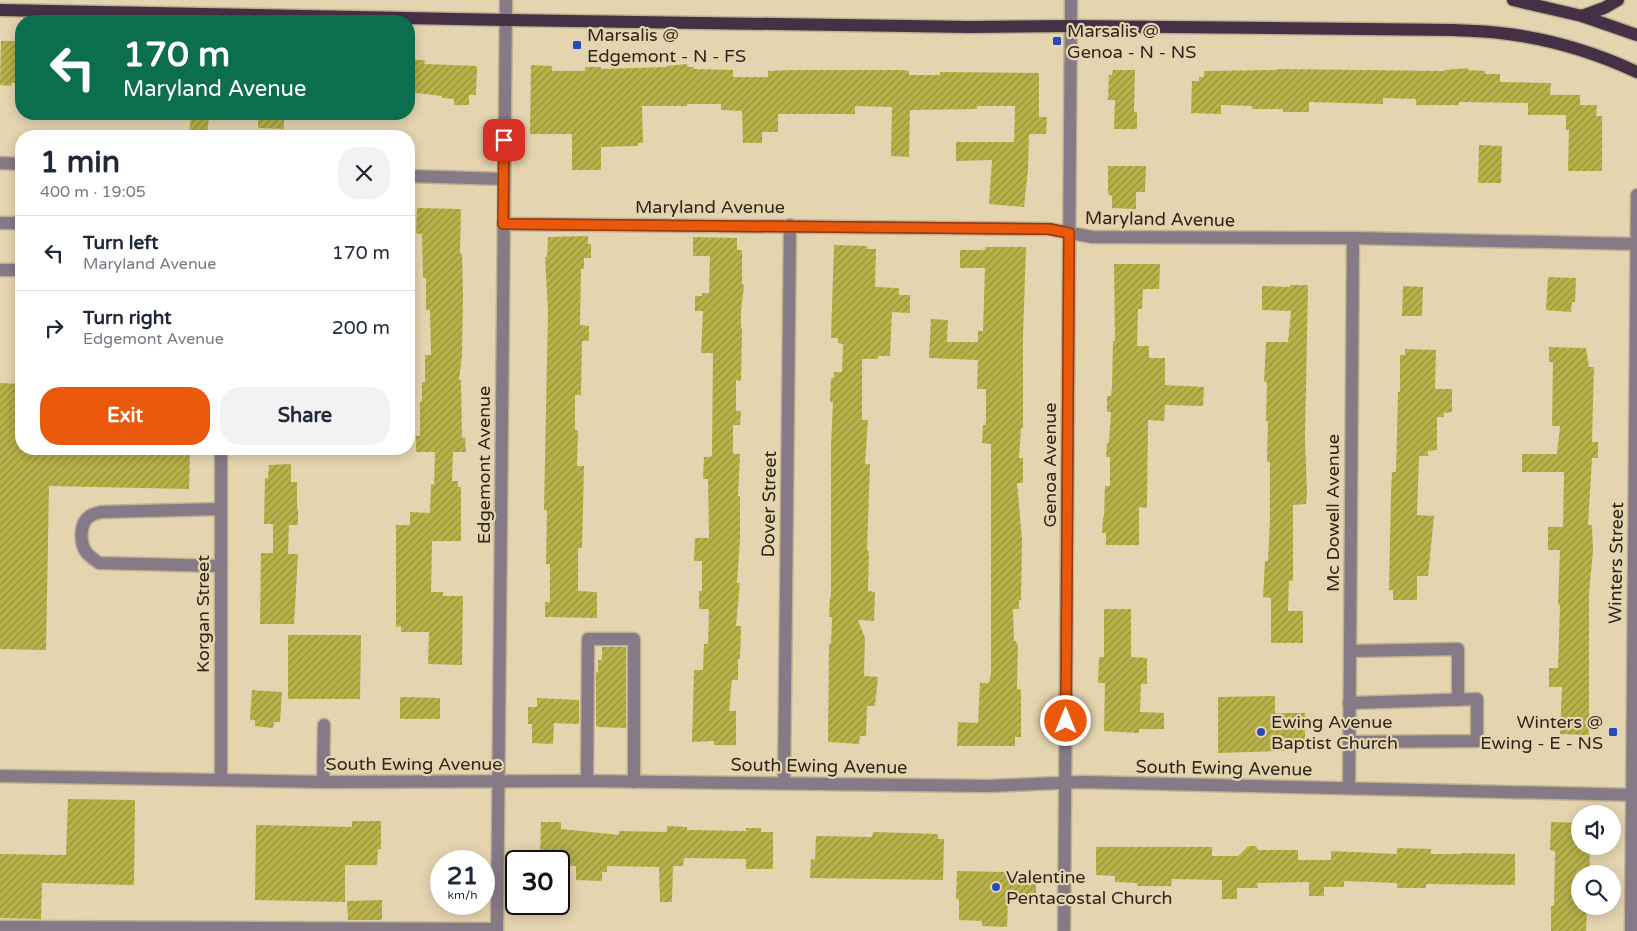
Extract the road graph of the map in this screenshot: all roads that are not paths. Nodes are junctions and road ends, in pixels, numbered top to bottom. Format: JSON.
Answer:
{"nodes":[{"id":1,"x":506,"y":0,"type":"edge"},
{"id":2,"x":1071,"y":0,"type":"edge"},
{"id":3,"x":1513,"y":0,"type":"edge"},
{"id":4,"x":1618,"y":0,"type":"edge"},
{"id":5,"x":0,"y":10,"type":"edge"},
{"id":6,"x":253,"y":15,"type":"edge"},
{"id":7,"x":1582,"y":16,"type":"junction"},
{"id":8,"x":415,"y":18,"type":"edge"},
{"id":9,"x":506,"y":20,"type":"junction"},
{"id":10,"x":1072,"y":26,"type":"junction"},
{"id":11,"x":1637,"y":35,"type":"edge"},
{"id":12,"x":1637,"y":72,"type":"edge"},
{"id":13,"x":0,"y":163,"type":"edge"},
{"id":14,"x":15,"y":164,"type":"edge"},
{"id":15,"x":415,"y":176,"type":"edge"},
{"id":16,"x":503,"y":179,"type":"junction"},
{"id":17,"x":1637,"y":194,"type":"edge"},
{"id":18,"x":0,"y":223,"type":"edge"},
{"id":19,"x":15,"y":223,"type":"edge"},
{"id":20,"x":503,"y":224,"type":"junction"},
{"id":21,"x":790,"y":225,"type":"junction"},
{"id":22,"x":1069,"y":233,"type":"junction"},
{"id":23,"x":1352,"y":238,"type":"junction"},
{"id":24,"x":1637,"y":244,"type":"edge"},
{"id":25,"x":0,"y":270,"type":"edge"},
{"id":26,"x":15,"y":270,"type":"edge"},
{"id":27,"x":1636,"y":414,"type":"edge"},
{"id":28,"x":221,"y":455,"type":"edge"},
{"id":29,"x":220,"y":510,"type":"junction"},
{"id":30,"x":221,"y":566,"type":"junction"},
{"id":31,"x":1350,"y":651,"type":"junction"},
{"id":32,"x":1458,"y":700,"type":"junction"},
{"id":33,"x":1350,"y":703,"type":"junction"},
{"id":34,"x":324,"y":725,"type":"dead end"},
{"id":35,"x":1349,"y":742,"type":"junction"},
{"id":36,"x":0,"y":776,"type":"edge"},
{"id":37,"x":221,"y":780,"type":"junction"},
{"id":38,"x":500,"y":781,"type":"junction"},
{"id":39,"x":586,"y":781,"type":"junction"},
{"id":40,"x":323,"y":782,"type":"junction"},
{"id":41,"x":634,"y":782,"type":"junction"},
{"id":42,"x":784,"y":782,"type":"junction"},
{"id":43,"x":1066,"y":782,"type":"junction"},
{"id":44,"x":1349,"y":788,"type":"junction"},
{"id":45,"x":1634,"y":795,"type":"edge"},
{"id":46,"x":0,"y":927,"type":"edge"},
{"id":47,"x":497,"y":930,"type":"edge"},
{"id":48,"x":1064,"y":931,"type":"edge"},
{"id":49,"x":1631,"y":931,"type":"edge"}],
"edges":[{"from":1,"to":9,"type":"street","name":"Edgemont Avenue"},
{"from":2,"to":10,"type":"street","name":"Genoa Avenue"},
{"from":3,"to":7,"type":"main road"},
{"from":4,"to":7,"type":"main road"},
{"from":5,"to":6,"type":"main road"},
{"from":7,"to":11,"type":"main road"},
{"from":8,"to":9,"type":"main road"},
{"from":9,"to":10,"type":"main road"},
{"from":9,"to":16,"type":"street","name":"Edgemont Avenue"},
{"from":10,"to":12,"type":"main road"},
{"from":10,"to":22,"type":"street","name":"Genoa Avenue"},
{"from":13,"to":14,"type":"street"},
{"from":15,"to":16,"type":"street"},
{"from":16,"to":20,"type":"street","name":"Edgemont Avenue"},
{"from":17,"to":24,"type":"street","name":"Winters Street"},
{"from":18,"to":19,"type":"street"},
{"from":20,"to":21,"type":"street","name":"Maryland Avenue"},
{"from":20,"to":38,"type":"street","name":"Edgemont Avenue"},
{"from":21,"to":22,"type":"street","name":"Maryland Avenue"},
{"from":21,"to":42,"type":"street","name":"Dover Street"},
{"from":22,"to":23,"type":"street","name":"Maryland Avenue"},
{"from":22,"to":43,"type":"street","name":"Genoa Avenue"},
{"from":23,"to":24,"type":"street","name":"Maryland Avenue"},
{"from":23,"to":31,"type":"street","name":"Mc Dowell Avenue"},
{"from":24,"to":27,"type":"street","name":"Winters Street"},
{"from":25,"to":26,"type":"street"},
{"from":27,"to":45,"type":"street","name":"Winters Street"},
{"from":28,"to":29,"type":"street","name":"Korgan Street"},
{"from":29,"to":30,"type":"street","name":"Korgan Street"},
{"from":29,"to":30,"type":"street"},
{"from":30,"to":37,"type":"street","name":"Korgan Street"},
{"from":31,"to":32,"type":"street"},
{"from":31,"to":33,"type":"street","name":"Mc Dowell Avenue"},
{"from":32,"to":33,"type":"street"},
{"from":32,"to":35,"type":"street"},
{"from":33,"to":35,"type":"street","name":"Mc Dowell Avenue"},
{"from":34,"to":40,"type":"street"},
{"from":35,"to":44,"type":"street","name":"Mc Dowell Avenue"},
{"from":36,"to":37,"type":"street","name":"South Ewing Avenue"},
{"from":37,"to":40,"type":"street","name":"South Ewing Avenue"},
{"from":38,"to":39,"type":"street","name":"South Ewing Avenue"},
{"from":38,"to":40,"type":"street","name":"South Ewing Avenue"},
{"from":38,"to":47,"type":"street","name":"Edgemont Avenue"},
{"from":39,"to":41,"type":"street","name":"South Ewing Avenue"},
{"from":39,"to":41,"type":"street"},
{"from":41,"to":42,"type":"street","name":"South Ewing Avenue"},
{"from":42,"to":43,"type":"street","name":"South Ewing Avenue"},
{"from":43,"to":44,"type":"street","name":"South Ewing Avenue"},
{"from":43,"to":48,"type":"street","name":"Genoa Avenue"},
{"from":44,"to":45,"type":"street","name":"South Ewing Avenue"},
{"from":45,"to":49,"type":"street","name":"Winters Street"},
{"from":46,"to":47,"type":"street"}]}
